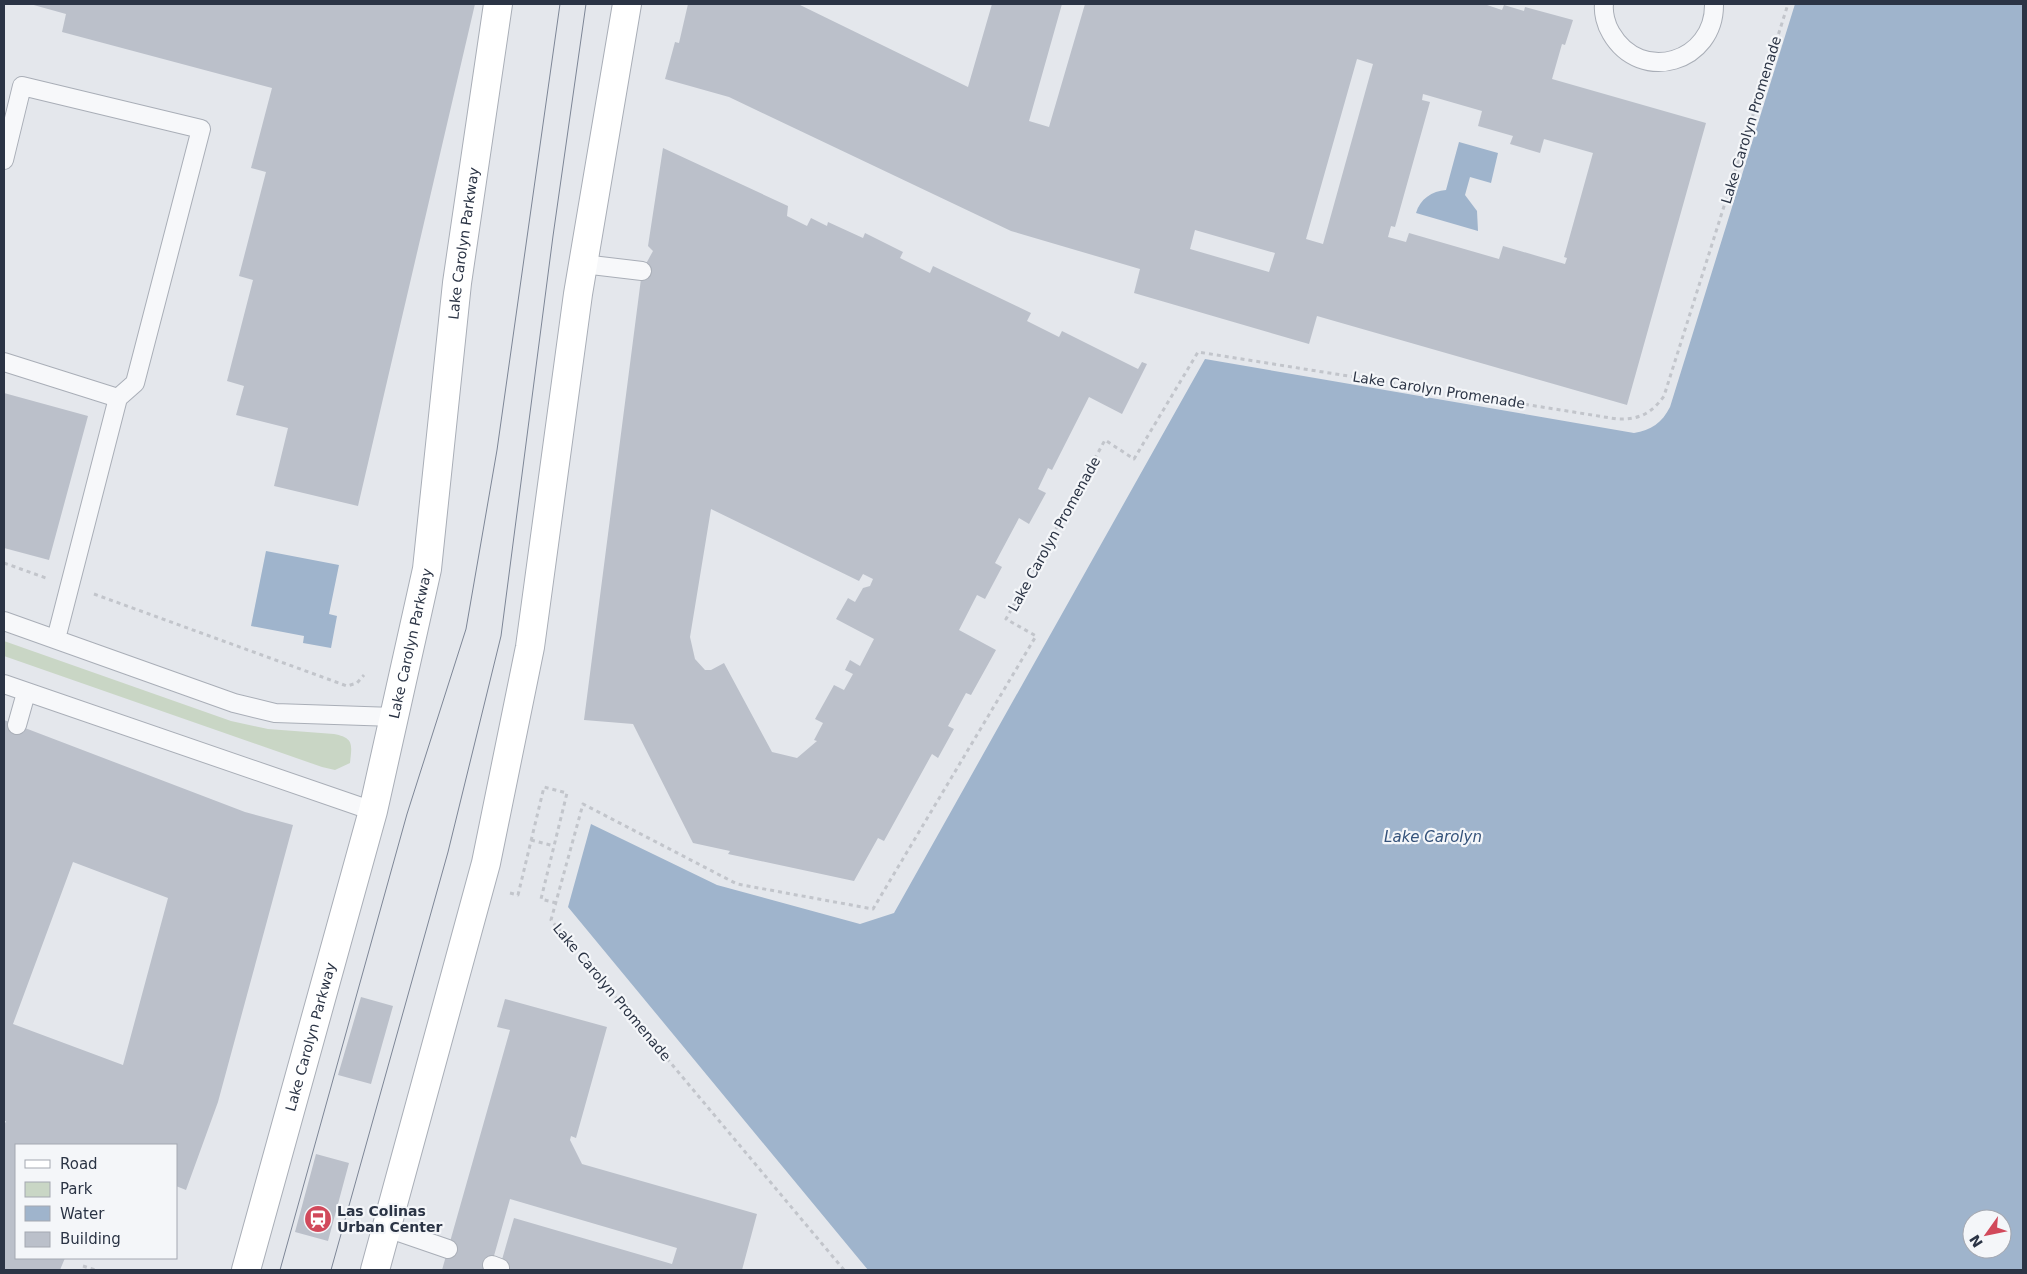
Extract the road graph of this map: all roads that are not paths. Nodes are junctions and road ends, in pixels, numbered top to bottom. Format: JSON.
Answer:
{"nodes":[{"id":1,"x":498,"y":4,"type":"edge"},
{"id":2,"x":626,"y":4,"type":"edge"},
{"id":3,"x":1604,"y":4,"type":"edge"},
{"id":4,"x":1714,"y":4,"type":"edge"},
{"id":5,"x":4,"y":160,"type":"edge"},
{"id":6,"x":583,"y":264,"type":"junction"},
{"id":7,"x":642,"y":271,"type":"dead end"},
{"id":8,"x":4,"y":362,"type":"edge"},
{"id":9,"x":118,"y":398,"type":"junction"},
{"id":10,"x":4,"y":621,"type":"edge"},
{"id":11,"x":56,"y":639,"type":"junction"},
{"id":12,"x":4,"y":684,"type":"edge"},
{"id":13,"x":26,"y":693,"type":"junction"},
{"id":14,"x":394,"y":717,"type":"junction"},
{"id":15,"x":17,"y":726,"type":"dead end"},
{"id":16,"x":373,"y":811,"type":"junction"},
{"id":17,"x":387,"y":1228,"type":"junction"},
{"id":18,"x":448,"y":1250,"type":"dead end"},
{"id":19,"x":246,"y":1270,"type":"edge"},
{"id":20,"x":375,"y":1270,"type":"edge"}],
"edges":[{"from":1,"to":14,"type":"street","name":"Lake Carolyn Parkway"},
{"from":2,"to":6,"type":"street"},
{"from":3,"to":4,"type":"lane"},
{"from":5,"to":9,"type":"lane"},
{"from":6,"to":7,"type":"lane"},
{"from":6,"to":17,"type":"street"},
{"from":8,"to":9,"type":"lane"},
{"from":9,"to":11,"type":"lane"},
{"from":10,"to":11,"type":"lane"},
{"from":11,"to":14,"type":"lane"},
{"from":12,"to":13,"type":"lane"},
{"from":13,"to":15,"type":"lane"},
{"from":13,"to":16,"type":"lane"},
{"from":14,"to":16,"type":"street","name":"Lake Carolyn Parkway"},
{"from":16,"to":19,"type":"street","name":"Lake Carolyn Parkway"},
{"from":17,"to":18,"type":"lane"},
{"from":17,"to":20,"type":"street"}]}
